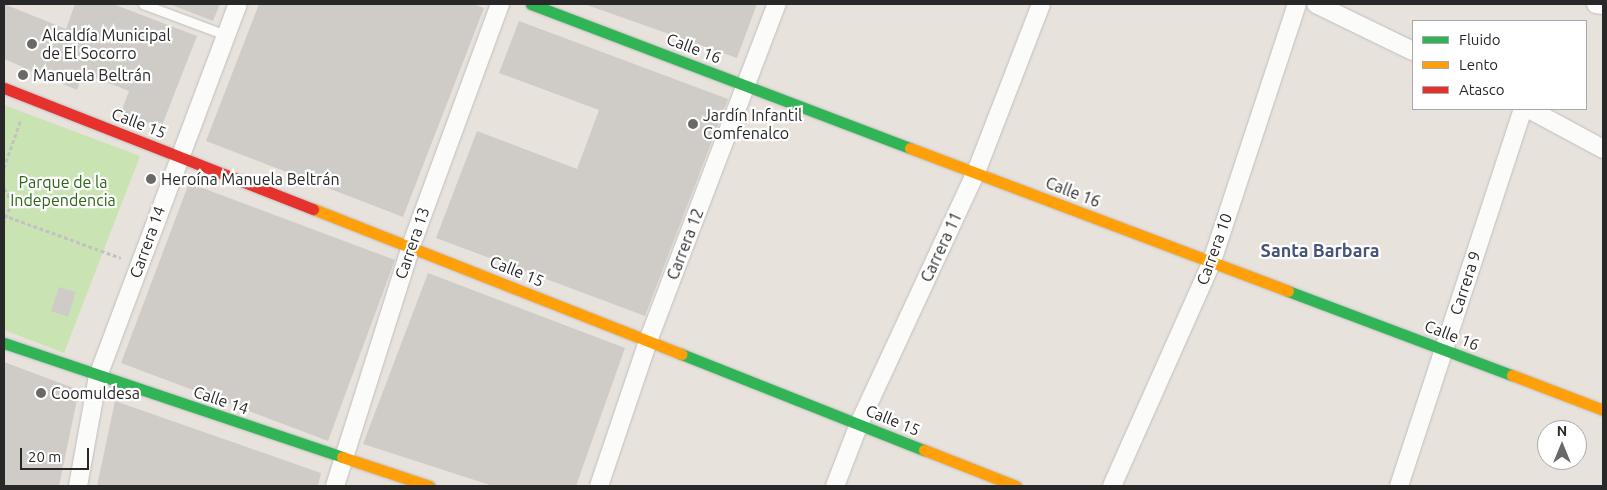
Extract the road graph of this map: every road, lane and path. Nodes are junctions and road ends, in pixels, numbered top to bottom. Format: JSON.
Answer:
{"nodes":[{"id":1,"x":143,"y":4,"type":"edge"},
{"id":2,"x":238,"y":4,"type":"edge"},
{"id":3,"x":500,"y":4,"type":"edge"},
{"id":4,"x":531,"y":4,"type":"edge"},
{"id":5,"x":777,"y":4,"type":"edge"},
{"id":6,"x":1041,"y":4,"type":"edge"},
{"id":7,"x":1297,"y":4,"type":"edge"},
{"id":8,"x":1316,"y":4,"type":"edge"},
{"id":9,"x":1596,"y":4,"type":"edge"},
{"id":10,"x":1603,"y":5,"type":"edge"},
{"id":11,"x":226,"y":35,"type":"junction"},
{"id":12,"x":1412,"y":52,"type":"edge"},
{"id":13,"x":747,"y":85,"type":"junction"},
{"id":14,"x":4,"y":88,"type":"edge"},
{"id":15,"x":29,"y":98,"type":"junction"},
{"id":16,"x":1523,"y":110,"type":"edge"},
{"id":17,"x":1532,"y":110,"type":"edge"},
{"id":18,"x":1603,"y":149,"type":"edge"},
{"id":19,"x":178,"y":155,"type":"junction"},
{"id":20,"x":4,"y":168,"type":"edge"},
{"id":21,"x":976,"y":172,"type":"junction"},
{"id":22,"x":4,"y":188,"type":"edge"},
{"id":23,"x":8,"y":217,"type":"junction"},
{"id":24,"x":4,"y":222,"type":"edge"},
{"id":25,"x":410,"y":246,"type":"junction"},
{"id":26,"x":1212,"y":261,"type":"junction"},
{"id":27,"x":139,"y":264,"type":"junction"},
{"id":28,"x":648,"y":341,"type":"junction"},
{"id":29,"x":4,"y":343,"type":"edge"},
{"id":30,"x":1444,"y":349,"type":"junction"},
{"id":31,"x":98,"y":376,"type":"junction"},
{"id":32,"x":1603,"y":410,"type":"edge"},
{"id":33,"x":859,"y":424,"type":"junction"},
{"id":34,"x":341,"y":457,"type":"junction"},
{"id":35,"x":78,"y":486,"type":"edge"},
{"id":36,"x":335,"y":486,"type":"edge"},
{"id":37,"x":429,"y":486,"type":"edge"},
{"id":38,"x":599,"y":486,"type":"edge"},
{"id":39,"x":835,"y":486,"type":"edge"},
{"id":40,"x":1016,"y":486,"type":"edge"},
{"id":41,"x":1112,"y":486,"type":"edge"},
{"id":42,"x":1399,"y":486,"type":"edge"}],
"edges":[{"from":1,"to":11,"type":"lane"},
{"from":2,"to":11,"type":"street","name":"Carrera 14"},
{"from":3,"to":25,"type":"street","name":"Carrera 13"},
{"from":4,"to":13,"type":"street","name":"Calle 16"},
{"from":5,"to":13,"type":"street","name":"Carrera 12"},
{"from":6,"to":21,"type":"street","name":"Carrera 11"},
{"from":7,"to":26,"type":"street","name":"Carrera 10"},
{"from":8,"to":12,"type":"street"},
{"from":9,"to":10,"type":"street"},
{"from":11,"to":19,"type":"street","name":"Carrera 14"},
{"from":13,"to":21,"type":"street","name":"Calle 16"},
{"from":13,"to":28,"type":"street","name":"Carrera 12"},
{"from":14,"to":15,"type":"street","name":"Calle 15"},
{"from":15,"to":19,"type":"street","name":"Calle 15"},
{"from":15,"to":20,"type":"path"},
{"from":16,"to":30,"type":"street","name":"Carrera 9"},
{"from":17,"to":18,"type":"street"},
{"from":19,"to":25,"type":"street","name":"Calle 15"},
{"from":19,"to":27,"type":"street","name":"Carrera 14"},
{"from":21,"to":26,"type":"street","name":"Calle 16"},
{"from":21,"to":33,"type":"street","name":"Carrera 11"},
{"from":22,"to":23,"type":"path"},
{"from":23,"to":24,"type":"path"},
{"from":23,"to":27,"type":"path"},
{"from":25,"to":28,"type":"street","name":"Calle 15"},
{"from":25,"to":34,"type":"street","name":"Carrera 13"},
{"from":26,"to":30,"type":"street","name":"Calle 16"},
{"from":26,"to":41,"type":"street","name":"Carrera 10"},
{"from":27,"to":31,"type":"street","name":"Carrera 14"},
{"from":28,"to":33,"type":"street","name":"Calle 15"},
{"from":28,"to":38,"type":"street","name":"Carrera 12"},
{"from":29,"to":31,"type":"street","name":"Calle 14"},
{"from":30,"to":32,"type":"street","name":"Calle 16"},
{"from":30,"to":42,"type":"street","name":"Carrera 9"},
{"from":31,"to":34,"type":"street","name":"Calle 14"},
{"from":31,"to":35,"type":"street","name":"Carrera 14"},
{"from":33,"to":39,"type":"street","name":"Carrera 11"},
{"from":33,"to":40,"type":"street","name":"Calle 15"},
{"from":34,"to":36,"type":"street","name":"Carrera 13"},
{"from":34,"to":37,"type":"street","name":"Calle 14"}]}
